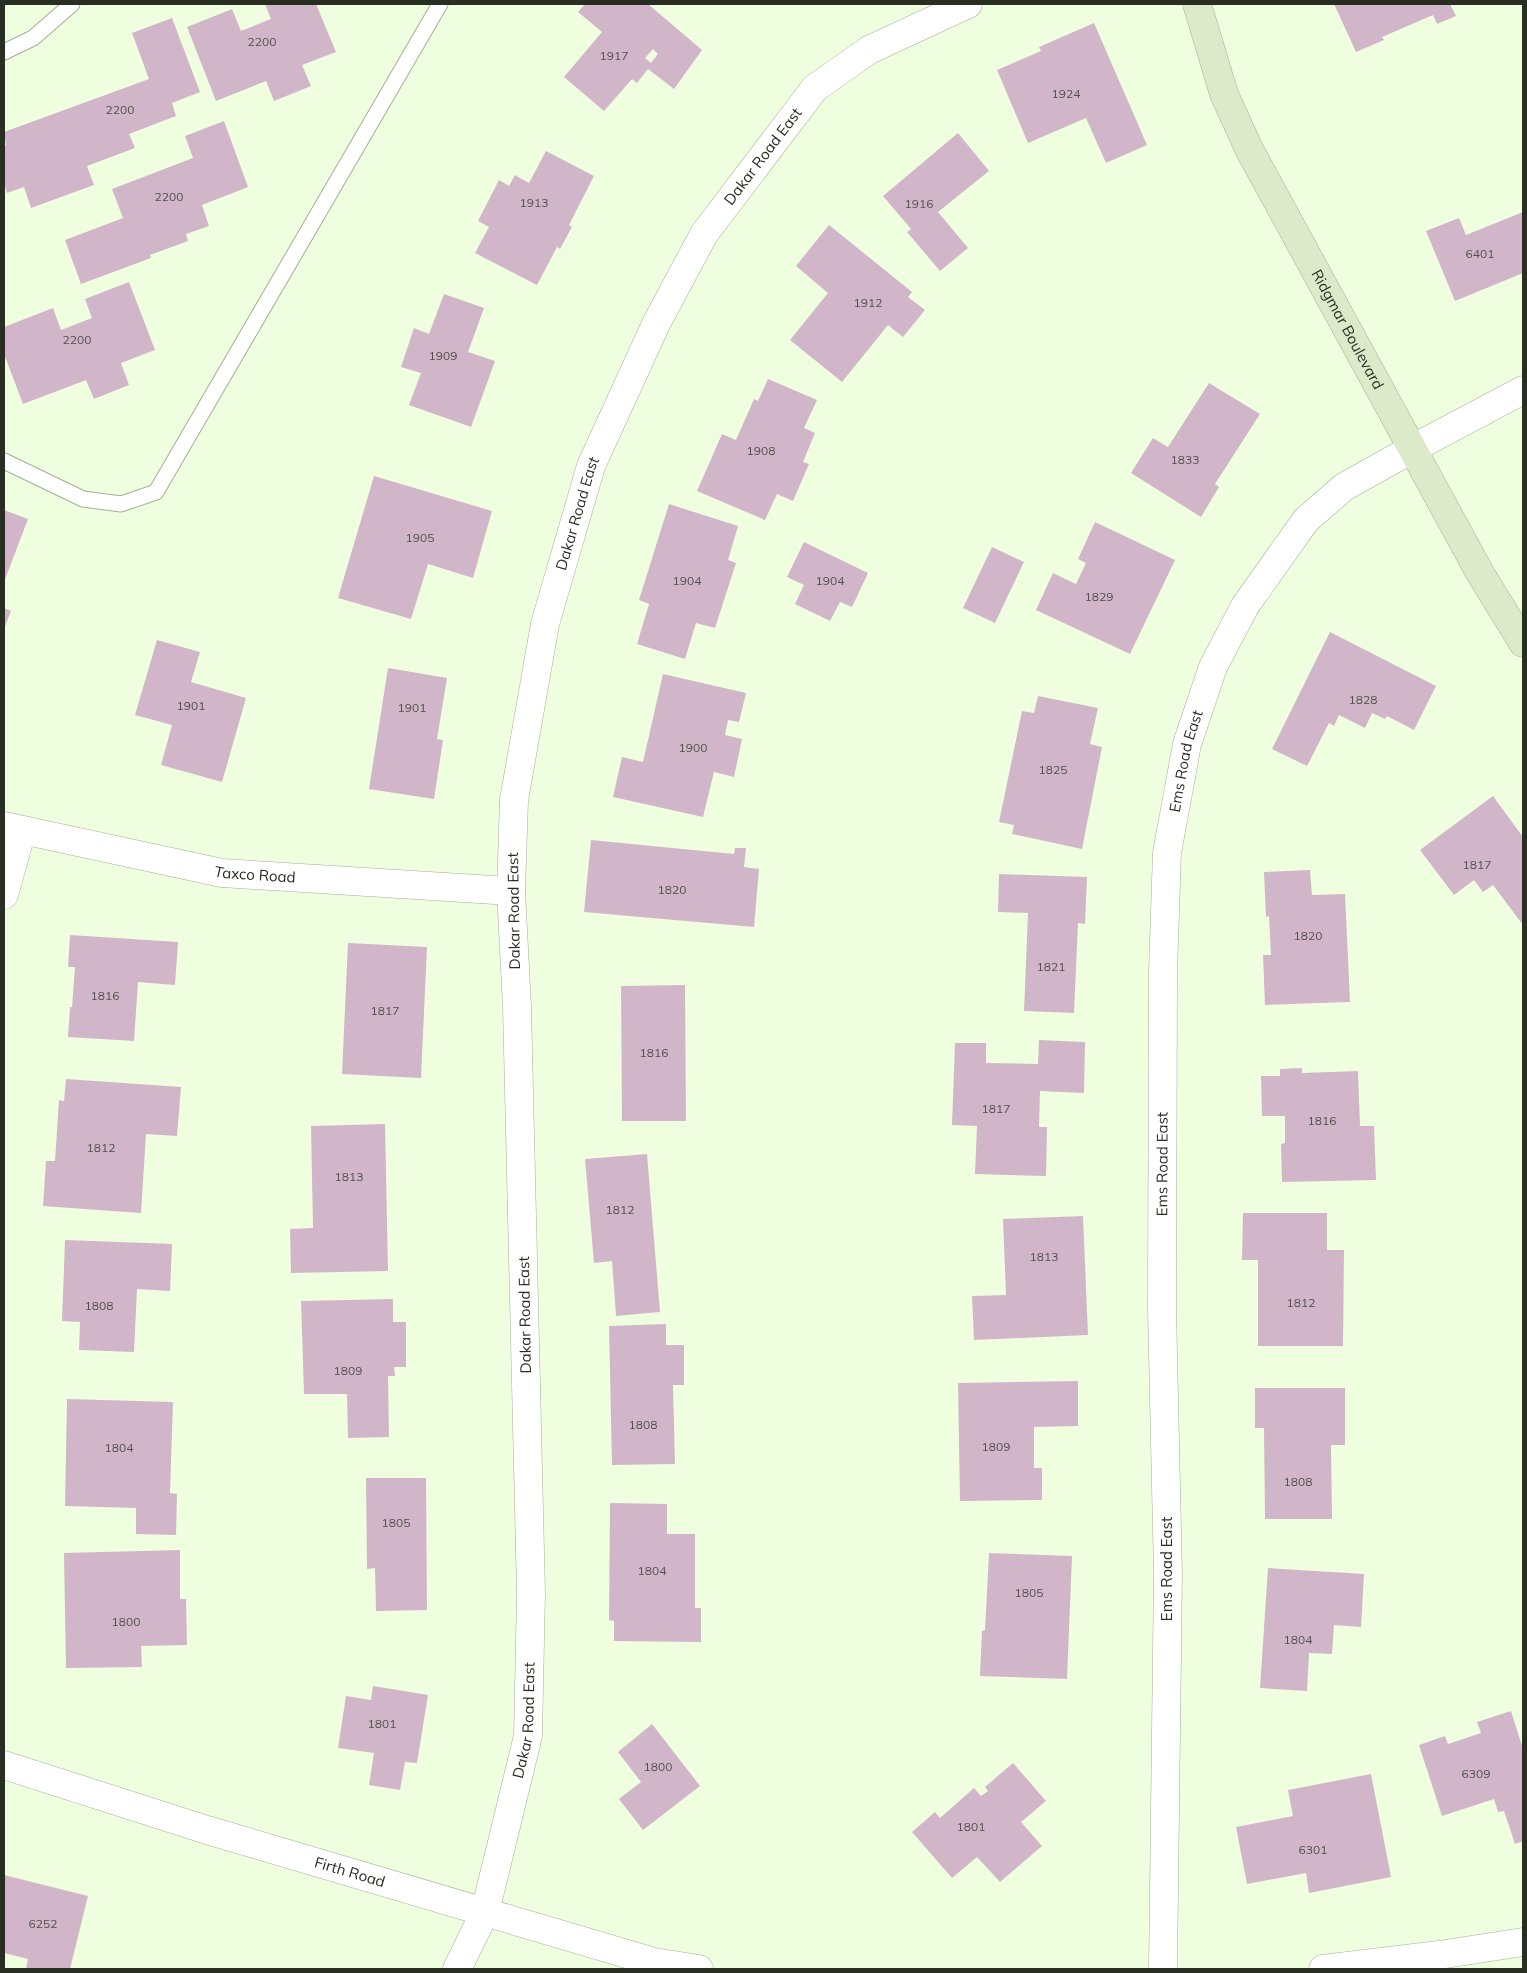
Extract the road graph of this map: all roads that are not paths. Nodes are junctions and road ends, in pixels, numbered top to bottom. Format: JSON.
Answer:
{"nodes":[{"id":1,"x":72,"y":4,"type":"edge"},
{"id":2,"x":440,"y":4,"type":"edge"},
{"id":3,"x":968,"y":4,"type":"edge"},
{"id":4,"x":1197,"y":4,"type":"edge"},
{"id":5,"x":4,"y":52,"type":"edge"},
{"id":6,"x":1523,"y":390,"type":"edge"},
{"id":7,"x":1412,"y":449,"type":"junction"},
{"id":8,"x":4,"y":462,"type":"edge"},
{"id":9,"x":1523,"y":643,"type":"edge"},
{"id":10,"x":13,"y":828,"type":"edge"},
{"id":11,"x":511,"y":891,"type":"junction"},
{"id":12,"x":4,"y":895,"type":"edge"},
{"id":13,"x":4,"y":1765,"type":"edge"},
{"id":14,"x":485,"y":1912,"type":"junction"},
{"id":15,"x":1523,"y":1942,"type":"edge"},
{"id":16,"x":457,"y":1969,"type":"edge"},
{"id":17,"x":699,"y":1969,"type":"edge"},
{"id":18,"x":1163,"y":1969,"type":"edge"},
{"id":19,"x":1323,"y":1969,"type":"edge"}],
"edges":[{"from":1,"to":5,"type":"lane"},
{"from":2,"to":8,"type":"lane"},
{"from":3,"to":11,"type":"street","name":"Dakar Road East"},
{"from":4,"to":7,"type":"street","name":"Ridgmar Boulevard"},
{"from":6,"to":7,"type":"street","name":"Ems Road East"},
{"from":7,"to":9,"type":"street","name":"Ridgmar Boulevard"},
{"from":7,"to":18,"type":"street","name":"Ems Road East"},
{"from":10,"to":11,"type":"street","name":"Taxco Road"},
{"from":10,"to":12,"type":"street"},
{"from":11,"to":14,"type":"street","name":"Dakar Road East"},
{"from":13,"to":14,"type":"street","name":"Firth Road"},
{"from":14,"to":16,"type":"street","name":"Dakar Road East"},
{"from":14,"to":17,"type":"street","name":"Firth Road"},
{"from":15,"to":19,"type":"street"}]}
